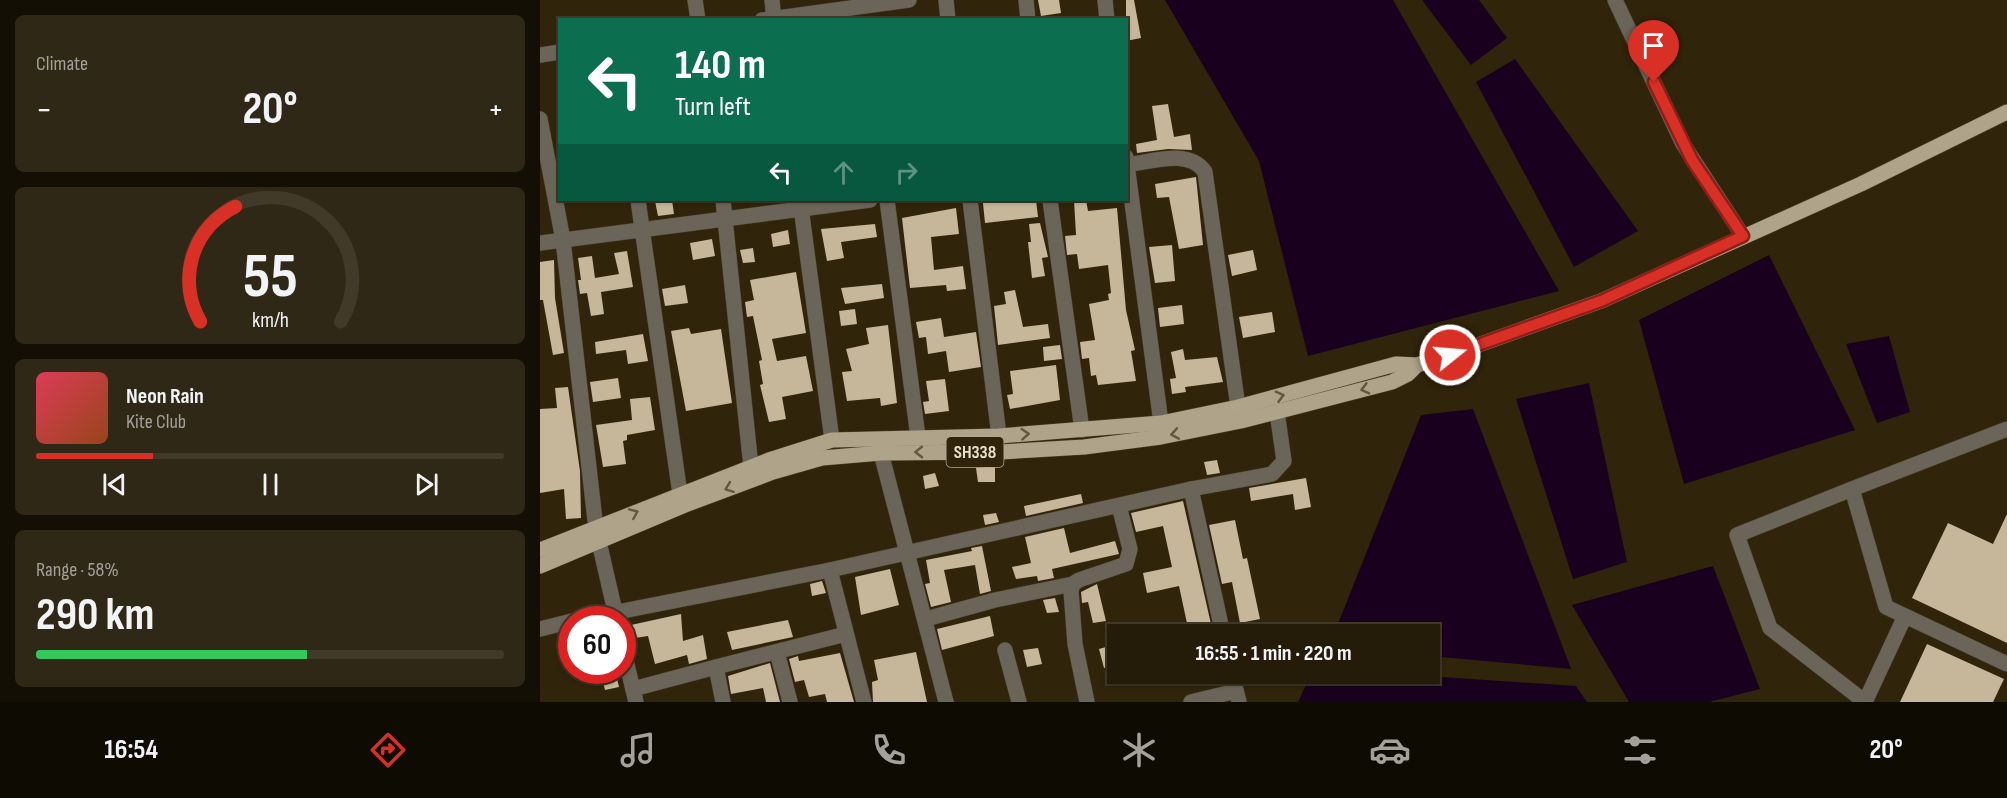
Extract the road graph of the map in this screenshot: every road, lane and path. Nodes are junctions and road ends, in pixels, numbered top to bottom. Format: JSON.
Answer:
{"nodes":[{"id":1,"x":695,"y":0,"type":"edge"},
{"id":2,"x":772,"y":0,"type":"edge"},
{"id":3,"x":909,"y":0,"type":"edge"},
{"id":4,"x":946,"y":0,"type":"edge"},
{"id":5,"x":1026,"y":0,"type":"edge"},
{"id":6,"x":1105,"y":0,"type":"edge"},
{"id":7,"x":1615,"y":0,"type":"edge"},
{"id":8,"x":862,"y":8,"type":"edge"},
{"id":9,"x":698,"y":18,"type":"edge"},
{"id":10,"x":770,"y":18,"type":"edge"},
{"id":11,"x":778,"y":18,"type":"edge"},
{"id":12,"x":948,"y":18,"type":"edge"},
{"id":13,"x":1028,"y":18,"type":"edge"},
{"id":14,"x":1107,"y":18,"type":"edge"},
{"id":15,"x":558,"y":52,"type":"edge"},
{"id":16,"x":540,"y":55,"type":"edge"},
{"id":17,"x":2007,"y":112,"type":"edge"},
{"id":18,"x":540,"y":118,"type":"edge"},
{"id":19,"x":1128,"y":162,"type":"edge"},
{"id":20,"x":1128,"y":170,"type":"edge"},
{"id":21,"x":638,"y":201,"type":"edge"},
{"id":22,"x":723,"y":201,"type":"edge"},
{"id":23,"x":852,"y":201,"type":"edge"},
{"id":24,"x":887,"y":201,"type":"edge"},
{"id":25,"x":970,"y":201,"type":"edge"},
{"id":26,"x":1050,"y":201,"type":"edge"},
{"id":27,"x":800,"y":204,"type":"edge"},
{"id":28,"x":726,"y":219,"type":"junction"},
{"id":29,"x":641,"y":230,"type":"junction"},
{"id":30,"x":1743,"y":236,"type":"junction"},
{"id":31,"x":563,"y":240,"type":"junction"},
{"id":32,"x":540,"y":243,"type":"edge"},
{"id":33,"x":1417,"y":365,"type":"junction"},
{"id":34,"x":1238,"y":407,"type":"junction"},
{"id":35,"x":1277,"y":412,"type":"junction"},
{"id":36,"x":1161,"y":423,"type":"junction"},
{"id":37,"x":2007,"y":429,"type":"edge"},
{"id":38,"x":1082,"y":430,"type":"junction"},
{"id":39,"x":999,"y":436,"type":"junction"},
{"id":40,"x":918,"y":437,"type":"junction"},
{"id":41,"x":832,"y":440,"type":"junction"},
{"id":42,"x":881,"y":453,"type":"junction"},
{"id":43,"x":751,"y":467,"type":"junction"},
{"id":44,"x":1191,"y":489,"type":"junction"},
{"id":45,"x":1852,"y":489,"type":"junction"},
{"id":46,"x":680,"y":494,"type":"junction"},
{"id":47,"x":1119,"y":506,"type":"junction"},
{"id":48,"x":597,"y":536,"type":"junction"},
{"id":49,"x":540,"y":550,"type":"edge"},
{"id":50,"x":906,"y":554,"type":"junction"},
{"id":51,"x":540,"y":566,"type":"edge"},
{"id":52,"x":830,"y":570,"type":"junction"},
{"id":53,"x":1073,"y":584,"type":"junction"},
{"id":54,"x":614,"y":606,"type":"edge"},
{"id":55,"x":632,"y":606,"type":"edge"},
{"id":56,"x":1905,"y":616,"type":"junction"},
{"id":57,"x":926,"y":619,"type":"junction"},
{"id":58,"x":558,"y":624,"type":"edge"},
{"id":59,"x":1221,"y":624,"type":"edge"},
{"id":60,"x":540,"y":629,"type":"edge"},
{"id":61,"x":846,"y":634,"type":"junction"},
{"id":62,"x":1005,"y":650,"type":"dead end"},
{"id":63,"x":777,"y":652,"type":"junction"},
{"id":64,"x":2007,"y":664,"type":"edge"},
{"id":65,"x":716,"y":667,"type":"junction"},
{"id":66,"x":635,"y":695,"type":"edge"},
{"id":67,"x":1237,"y":697,"type":"edge"},
{"id":68,"x":723,"y":702,"type":"edge"},
{"id":69,"x":790,"y":702,"type":"edge"},
{"id":70,"x":864,"y":702,"type":"edge"},
{"id":71,"x":946,"y":702,"type":"edge"},
{"id":72,"x":1019,"y":702,"type":"edge"},
{"id":73,"x":1086,"y":702,"type":"edge"},
{"id":74,"x":1191,"y":702,"type":"edge"},
{"id":75,"x":1865,"y":702,"type":"edge"}],
"edges":[{"from":1,"to":9,"type":"street"},
{"from":2,"to":10,"type":"street"},
{"from":3,"to":8,"type":"street"},
{"from":4,"to":12,"type":"street"},
{"from":5,"to":13,"type":"street"},
{"from":6,"to":14,"type":"street"},
{"from":7,"to":30,"type":"street"},
{"from":8,"to":11,"type":"street"},
{"from":15,"to":16,"type":"street"},
{"from":17,"to":30,"type":"main road","number":"SH338"},
{"from":18,"to":31,"type":"street"},
{"from":19,"to":34,"type":"street"},
{"from":20,"to":36,"type":"street"},
{"from":21,"to":29,"type":"street"},
{"from":22,"to":28,"type":"street"},
{"from":23,"to":27,"type":"street"},
{"from":24,"to":40,"type":"street"},
{"from":25,"to":39,"type":"street"},
{"from":26,"to":38,"type":"street"},
{"from":27,"to":28,"type":"street"},
{"from":27,"to":41,"type":"street"},
{"from":28,"to":29,"type":"street"},
{"from":28,"to":43,"type":"street"},
{"from":29,"to":31,"type":"street"},
{"from":29,"to":46,"type":"street"},
{"from":30,"to":33,"type":"main road","number":"SH338"},
{"from":31,"to":32,"type":"street"},
{"from":31,"to":48,"type":"street"},
{"from":34,"to":33,"type":"main road","number":"SH338","one_way":true},
{"from":33,"to":35,"type":"main road","number":"SH338","one_way":true},
{"from":34,"to":36,"type":"main road","number":"SH338"},
{"from":35,"to":42,"type":"main road","number":"SH338","one_way":true},
{"from":35,"to":44,"type":"street"},
{"from":36,"to":38,"type":"main road","number":"SH338"},
{"from":37,"to":45,"type":"street"},
{"from":39,"to":38,"type":"main road","number":"SH338","one_way":true},
{"from":39,"to":40,"type":"main road","number":"SH338"},
{"from":40,"to":41,"type":"main road","number":"SH338"},
{"from":41,"to":43,"type":"main road","number":"SH338"},
{"from":42,"to":48,"type":"main road","number":"SH338","one_way":true},
{"from":42,"to":50,"type":"street"},
{"from":43,"to":46,"type":"main road","number":"SH338"},
{"from":44,"to":47,"type":"street"},
{"from":44,"to":59,"type":"street"},
{"from":45,"to":56,"type":"street"},
{"from":45,"to":75,"type":"street"},
{"from":48,"to":46,"type":"main road","number":"SH338","one_way":true},
{"from":47,"to":50,"type":"street"},
{"from":47,"to":53,"type":"street"},
{"from":48,"to":49,"type":"main road","number":"SH338"},
{"from":48,"to":51,"type":"main road","number":"SH338"},
{"from":48,"to":54,"type":"street"},
{"from":50,"to":52,"type":"street"},
{"from":50,"to":57,"type":"street"},
{"from":52,"to":55,"type":"street"},
{"from":52,"to":61,"type":"street"},
{"from":53,"to":57,"type":"street"},
{"from":53,"to":73,"type":"street"},
{"from":56,"to":64,"type":"street"},
{"from":56,"to":75,"type":"street"},
{"from":57,"to":71,"type":"street"},
{"from":58,"to":60,"type":"street"},
{"from":61,"to":63,"type":"street"},
{"from":61,"to":70,"type":"street"},
{"from":62,"to":72,"type":"street"},
{"from":63,"to":65,"type":"street"},
{"from":63,"to":69,"type":"street"},
{"from":65,"to":66,"type":"street"},
{"from":65,"to":68,"type":"street"},
{"from":67,"to":74,"type":"street"}]}
